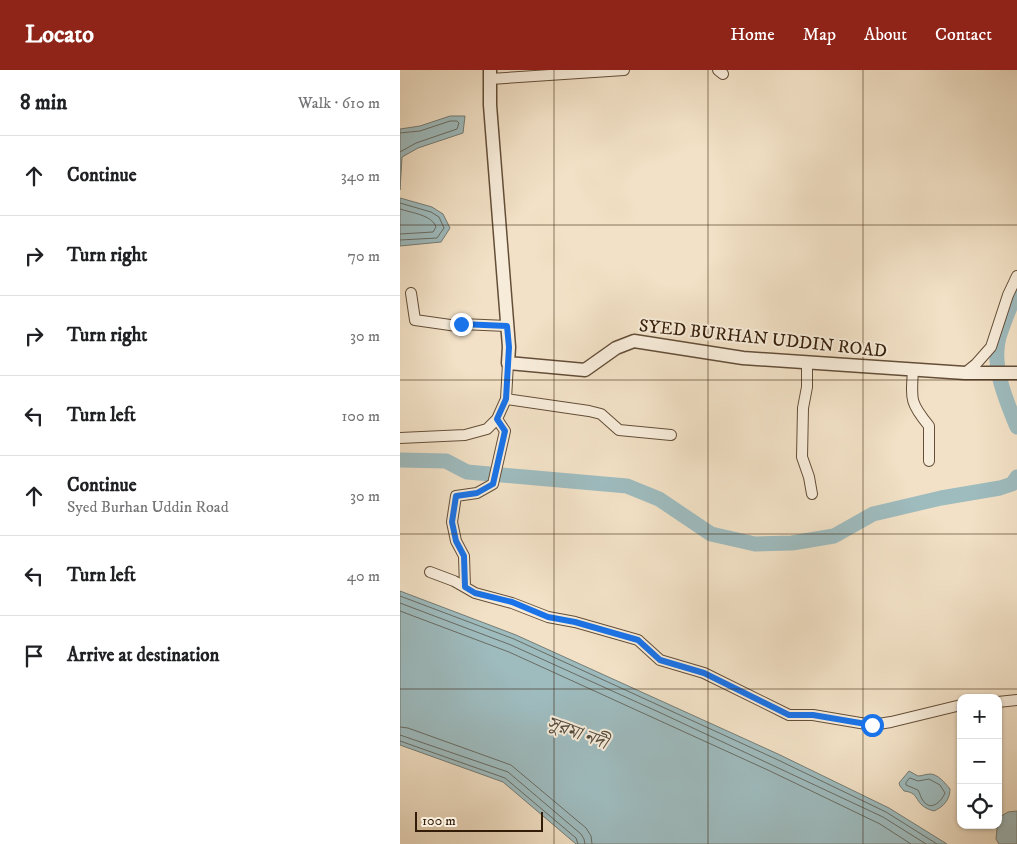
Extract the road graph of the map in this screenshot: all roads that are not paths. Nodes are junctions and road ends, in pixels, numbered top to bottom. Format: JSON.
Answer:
{"nodes":[{"id":1,"x":624,"y":70,"type":"edge"},
{"id":2,"x":490,"y":74,"type":"edge"},
{"id":3,"x":1017,"y":276,"type":"edge"},
{"id":4,"x":412,"y":293,"type":"dead end"},
{"id":5,"x":507,"y":326,"type":"junction"},
{"id":6,"x":508,"y":363,"type":"junction"},
{"id":7,"x":807,"y":363,"type":"junction"},
{"id":8,"x":913,"y":370,"type":"junction"},
{"id":9,"x":968,"y":373,"type":"junction"},
{"id":10,"x":1017,"y":373,"type":"edge"},
{"id":11,"x":506,"y":399,"type":"junction"},
{"id":12,"x":497,"y":419,"type":"junction"},
{"id":13,"x":672,"y":435,"type":"dead end"},
{"id":14,"x":400,"y":438,"type":"edge"},
{"id":15,"x":929,"y":461,"type":"dead end"},
{"id":16,"x":812,"y":494,"type":"dead end"},
{"id":17,"x":430,"y":572,"type":"dead end"},
{"id":18,"x":465,"y":587,"type":"junction"},
{"id":19,"x":1017,"y":700,"type":"edge"},
{"id":20,"x":1002,"y":702,"type":"edge"},
{"id":21,"x":957,"y":706,"type":"edge"}],
"edges":[{"from":1,"to":2,"type":"street"},
{"from":2,"to":5,"type":"street"},
{"from":3,"to":9,"type":"street"},
{"from":4,"to":5,"type":"street"},
{"from":5,"to":6,"type":"street"},
{"from":6,"to":7,"type":"street","name":"SYED BURHAN UDDIN ROAD"},
{"from":6,"to":11,"type":"street"},
{"from":7,"to":8,"type":"street","name":"SYED BURHAN UDDIN ROAD"},
{"from":7,"to":16,"type":"street"},
{"from":8,"to":9,"type":"street","name":"SYED BURHAN UDDIN ROAD"},
{"from":8,"to":15,"type":"street"},
{"from":9,"to":10,"type":"street","name":"SYED BURHAN UDDIN ROAD"},
{"from":11,"to":12,"type":"street"},
{"from":11,"to":13,"type":"street"},
{"from":12,"to":14,"type":"street"},
{"from":12,"to":18,"type":"street"},
{"from":17,"to":18,"type":"street"},
{"from":18,"to":21,"type":"street"},
{"from":19,"to":20,"type":"street"}]}
